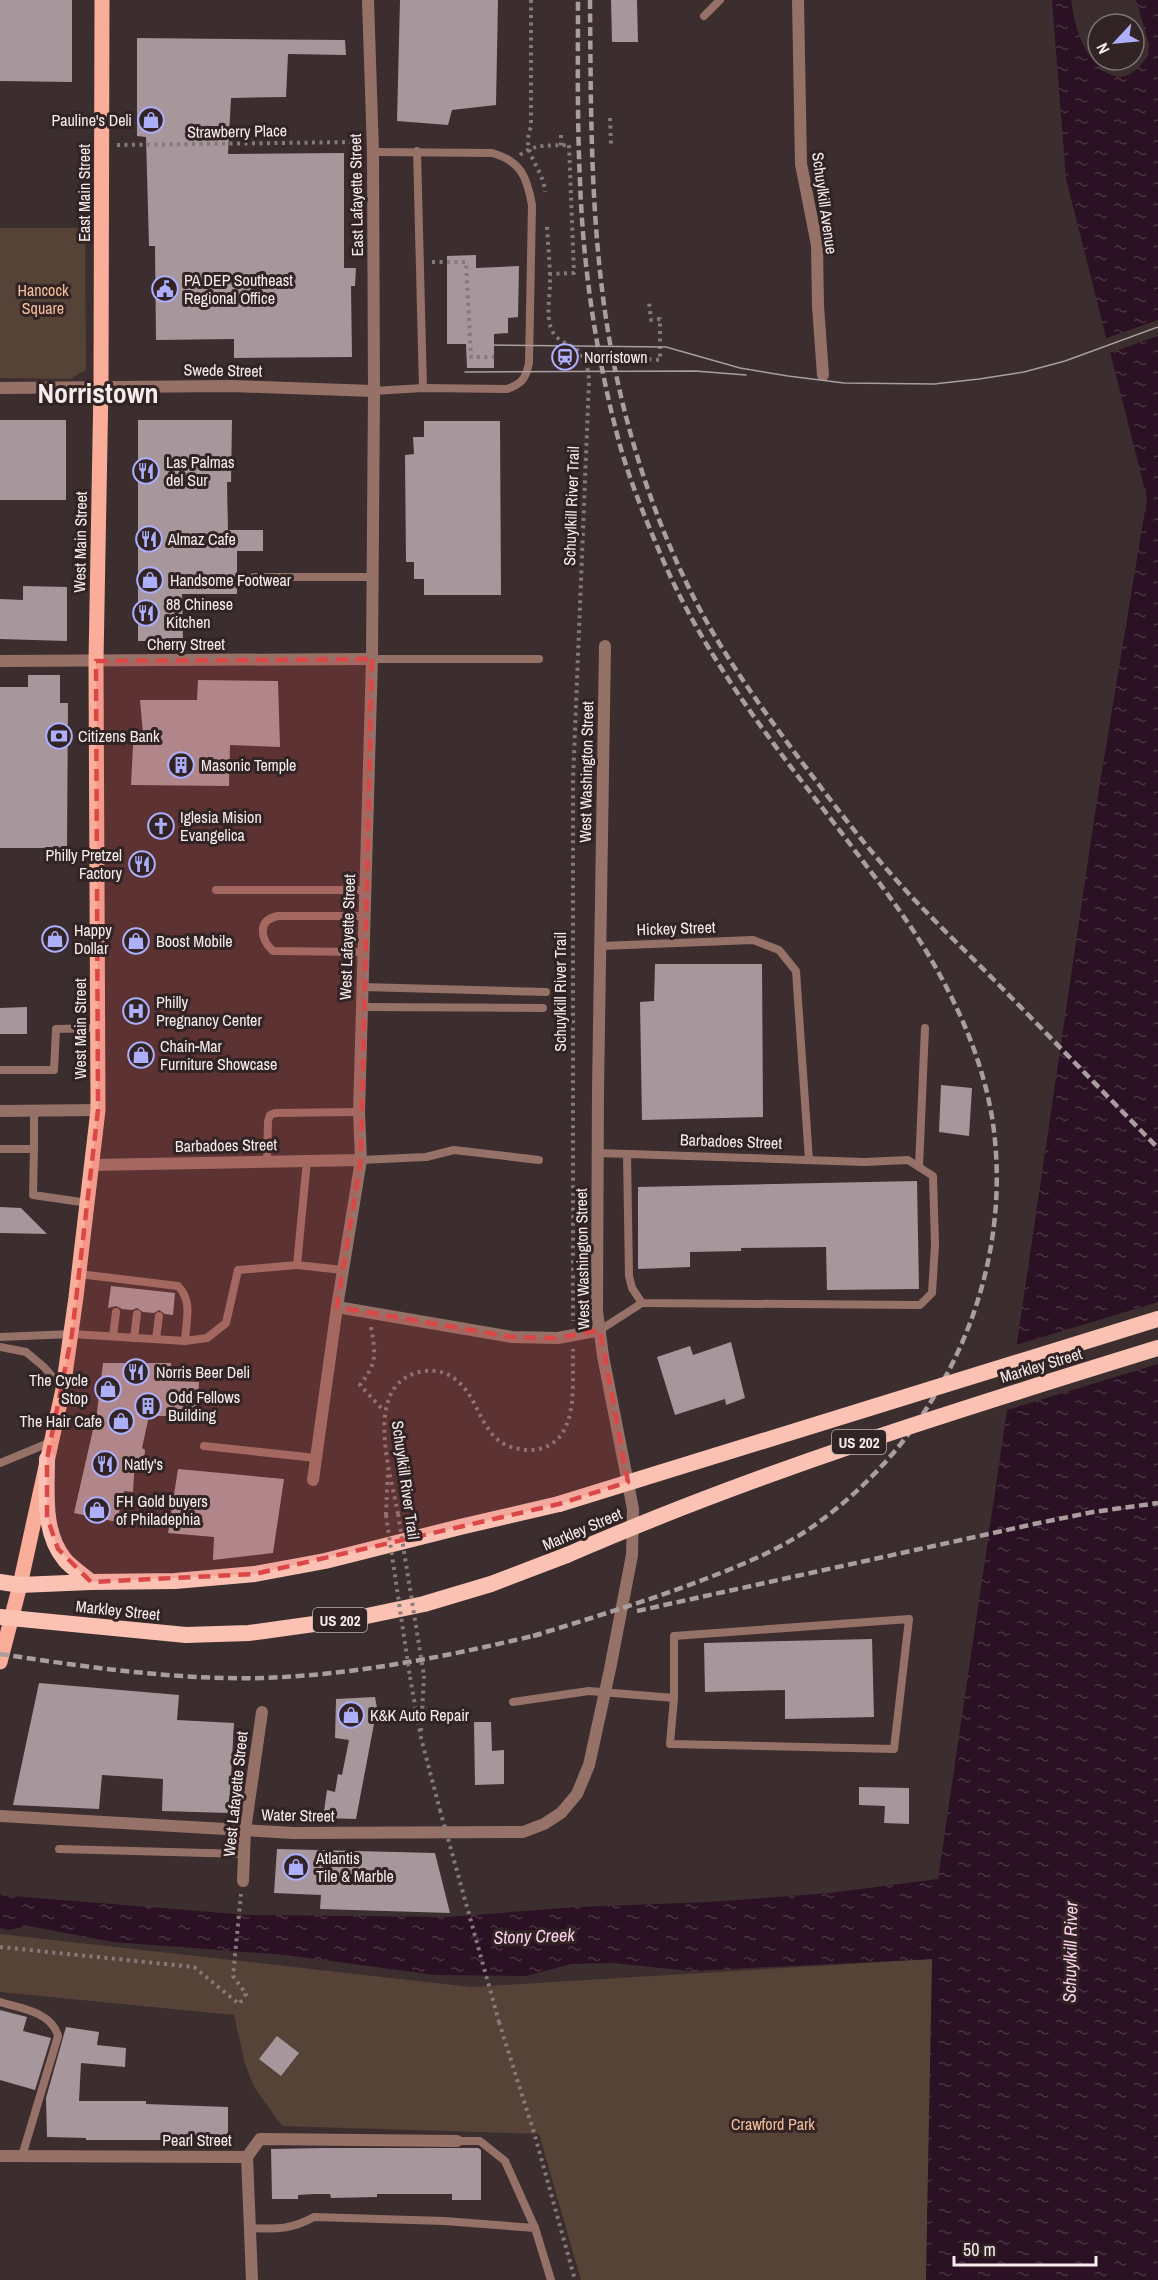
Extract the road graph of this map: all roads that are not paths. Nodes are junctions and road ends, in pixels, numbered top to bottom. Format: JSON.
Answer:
{"nodes":[{"id":1,"x":102,"y":0,"type":"edge"},
{"id":2,"x":368,"y":0,"type":"edge"},
{"id":3,"x":720,"y":0,"type":"edge"},
{"id":4,"x":798,"y":0,"type":"edge"},
{"id":5,"x":704,"y":16,"type":"dead end"},
{"id":6,"x":372,"y":147,"type":"junction"},
{"id":7,"x":417,"y":151,"type":"junction"},
{"id":8,"x":823,"y":375,"type":"dead end"},
{"id":9,"x":101,"y":386,"type":"junction"},
{"id":10,"x":0,"y":388,"type":"edge"},
{"id":11,"x":423,"y":388,"type":"junction"},
{"id":12,"x":374,"y":391,"type":"junction"},
{"id":13,"x":254,"y":577,"type":"dead end"},
{"id":14,"x":373,"y":577,"type":"junction"},
{"id":15,"x":605,"y":646,"type":"dead end"},
{"id":16,"x":372,"y":659,"type":"junction"},
{"id":17,"x":539,"y":659,"type":"dead end"},
{"id":18,"x":0,"y":661,"type":"edge"},
{"id":19,"x":96,"y":661,"type":"junction"},
{"id":20,"x":216,"y":890,"type":"dead end"},
{"id":21,"x":365,"y":890,"type":"junction"},
{"id":22,"x":364,"y":916,"type":"junction"},
{"id":23,"x":601,"y":946,"type":"junction"},
{"id":24,"x":363,"y":952,"type":"junction"},
{"id":25,"x":363,"y":987,"type":"junction"},
{"id":26,"x":546,"y":992,"type":"dead end"},
{"id":27,"x":362,"y":1007,"type":"junction"},
{"id":28,"x":543,"y":1008,"type":"dead end"},
{"id":29,"x":98,"y":1028,"type":"junction"},
{"id":30,"x":925,"y":1028,"type":"dead end"},
{"id":31,"x":0,"y":1070,"type":"edge"},
{"id":32,"x":98,"y":1110,"type":"junction"},
{"id":33,"x":0,"y":1111,"type":"edge"},
{"id":34,"x":34,"y":1111,"type":"junction"},
{"id":35,"x":359,"y":1112,"type":"junction"},
{"id":36,"x":0,"y":1149,"type":"edge"},
{"id":37,"x":34,"y":1149,"type":"junction"},
{"id":38,"x":597,"y":1153,"type":"junction"},
{"id":39,"x":627,"y":1154,"type":"junction"},
{"id":40,"x":307,"y":1160,"type":"junction"},
{"id":41,"x":361,"y":1160,"type":"junction"},
{"id":42,"x":539,"y":1160,"type":"dead end"},
{"id":43,"x":809,"y":1160,"type":"junction"},
{"id":44,"x":267,"y":1161,"type":"junction"},
{"id":45,"x":92,"y":1165,"type":"junction"},
{"id":46,"x":918,"y":1167,"type":"junction"},
{"id":47,"x":88,"y":1203,"type":"junction"},
{"id":48,"x":297,"y":1265,"type":"junction"},
{"id":49,"x":343,"y":1270,"type":"junction"},
{"id":50,"x":79,"y":1274,"type":"junction"},
{"id":51,"x":121,"y":1279,"type":"junction"},
{"id":52,"x":141,"y":1281,"type":"junction"},
{"id":53,"x":164,"y":1284,"type":"junction"},
{"id":54,"x":119,"y":1289,"type":"dead end"},
{"id":55,"x":140,"y":1292,"type":"dead end"},
{"id":56,"x":162,"y":1293,"type":"dead end"},
{"id":57,"x":642,"y":1303,"type":"junction"},
{"id":58,"x":337,"y":1307,"type":"junction"},
{"id":59,"x":116,"y":1312,"type":"dead end"},
{"id":60,"x":137,"y":1314,"type":"dead end"},
{"id":61,"x":159,"y":1316,"type":"dead end"},
{"id":62,"x":1158,"y":1319,"type":"edge"},
{"id":63,"x":600,"y":1330,"type":"junction"},
{"id":64,"x":72,"y":1334,"type":"junction"},
{"id":65,"x":112,"y":1336,"type":"junction"},
{"id":66,"x":0,"y":1337,"type":"edge"},
{"id":67,"x":134,"y":1338,"type":"junction"},
{"id":68,"x":156,"y":1339,"type":"junction"},
{"id":69,"x":184,"y":1341,"type":"junction"},
{"id":70,"x":0,"y":1347,"type":"edge"},
{"id":71,"x":1158,"y":1348,"type":"edge"},
{"id":72,"x":63,"y":1389,"type":"junction"},
{"id":73,"x":51,"y":1442,"type":"junction"},
{"id":74,"x":204,"y":1446,"type":"dead end"},
{"id":75,"x":316,"y":1458,"type":"junction"},
{"id":76,"x":47,"y":1459,"type":"junction"},
{"id":77,"x":0,"y":1463,"type":"edge"},
{"id":78,"x":313,"y":1480,"type":"dead end"},
{"id":79,"x":0,"y":1582,"type":"edge"},
{"id":80,"x":91,"y":1582,"type":"junction"},
{"id":81,"x":20,"y":1586,"type":"junction"},
{"id":82,"x":6,"y":1618,"type":"edge"},
{"id":83,"x":0,"y":1662,"type":"edge"},
{"id":84,"x":605,"y":1693,"type":"junction"},
{"id":85,"x":674,"y":1698,"type":"junction"},
{"id":86,"x":513,"y":1702,"type":"dead end"},
{"id":87,"x":262,"y":1712,"type":"dead end"},
{"id":88,"x":0,"y":1816,"type":"edge"},
{"id":89,"x":244,"y":1830,"type":"junction"},
{"id":90,"x":523,"y":1832,"type":"joint"},
{"id":91,"x":59,"y":1849,"type":"dead end"},
{"id":92,"x":244,"y":1854,"type":"junction"},
{"id":93,"x":243,"y":1881,"type":"dead end"},
{"id":94,"x":0,"y":2002,"type":"edge"},
{"id":95,"x":457,"y":2141,"type":"joint"},
{"id":96,"x":0,"y":2156,"type":"edge"},
{"id":97,"x":22,"y":2156,"type":"junction"},
{"id":98,"x":247,"y":2157,"type":"junction"},
{"id":99,"x":250,"y":2228,"type":"junction"},
{"id":100,"x":536,"y":2228,"type":"junction"},
{"id":101,"x":252,"y":2280,"type":"edge"},
{"id":102,"x":551,"y":2280,"type":"edge"}],
"edges":[{"from":1,"to":9,"type":"main road","name":"East Main Street"},
{"from":2,"to":6,"type":"street","name":"East Lafayette Street"},
{"from":3,"to":5,"type":"lane"},
{"from":4,"to":8,"type":"street","name":"Schuylkill Avenue"},
{"from":6,"to":7,"type":"lane"},
{"from":6,"to":12,"type":"street","name":"East Lafayette Street"},
{"from":7,"to":11,"type":"lane"},
{"from":7,"to":11,"type":"lane"},
{"from":9,"to":10,"type":"street","name":"Swede Street"},
{"from":9,"to":12,"type":"street","name":"Swede Street"},
{"from":9,"to":19,"type":"main road","name":"West Main Street"},
{"from":11,"to":12,"type":"lane"},
{"from":12,"to":14,"type":"street","name":"West Lafayette Street"},
{"from":13,"to":14,"type":"lane"},
{"from":14,"to":16,"type":"street","name":"West Lafayette Street"},
{"from":15,"to":23,"type":"street","name":"West Washington Street"},
{"from":16,"to":17,"type":"lane"},
{"from":16,"to":19,"type":"street","name":"Cherry Street"},
{"from":16,"to":21,"type":"street","name":"West Lafayette Street"},
{"from":18,"to":19,"type":"street","name":"Cherry Street"},
{"from":19,"to":29,"type":"main road","name":"West Main Street"},
{"from":20,"to":21,"type":"lane"},
{"from":21,"to":22,"type":"street","name":"West Lafayette Street"},
{"from":22,"to":24,"type":"street","name":"West Lafayette Street"},
{"from":22,"to":24,"type":"lane"},
{"from":23,"to":38,"type":"street","name":"West Washington Street"},
{"from":23,"to":43,"type":"lane","name":"Hickey Street"},
{"from":24,"to":25,"type":"street","name":"West Lafayette Street"},
{"from":25,"to":26,"type":"lane"},
{"from":25,"to":27,"type":"street","name":"West Lafayette Street"},
{"from":27,"to":28,"type":"lane"},
{"from":27,"to":35,"type":"street","name":"West Lafayette Street"},
{"from":29,"to":31,"type":"lane"},
{"from":29,"to":32,"type":"main road","name":"West Main Street"},
{"from":30,"to":46,"type":"lane"},
{"from":32,"to":34,"type":"street"},
{"from":32,"to":45,"type":"main road","name":"West Main Street"},
{"from":33,"to":34,"type":"street"},
{"from":34,"to":37,"type":"lane"},
{"from":35,"to":41,"type":"street","name":"West Lafayette Street"},
{"from":35,"to":44,"type":"lane"},
{"from":36,"to":37,"type":"lane"},
{"from":37,"to":47,"type":"lane"},
{"from":38,"to":39,"type":"lane","name":"Barbadoes Street"},
{"from":38,"to":63,"type":"street","name":"West Washington Street"},
{"from":39,"to":43,"type":"lane","name":"Barbadoes Street"},
{"from":39,"to":57,"type":"lane"},
{"from":40,"to":41,"type":"street","name":"Barbadoes Street"},
{"from":40,"to":44,"type":"street","name":"Barbadoes Street"},
{"from":40,"to":48,"type":"lane"},
{"from":41,"to":42,"type":"lane"},
{"from":41,"to":49,"type":"street","name":"West Lafayette Street"},
{"from":43,"to":46,"type":"lane","name":"Barbadoes Street"},
{"from":44,"to":45,"type":"street","name":"Barbadoes Street"},
{"from":45,"to":47,"type":"main road","name":"West Main Street"},
{"from":46,"to":57,"type":"lane"},
{"from":47,"to":50,"type":"main road","name":"West Main Street"},
{"from":48,"to":49,"type":"lane"},
{"from":48,"to":69,"type":"lane"},
{"from":49,"to":58,"type":"street","name":"West Lafayette Street"},
{"from":50,"to":51,"type":"lane"},
{"from":50,"to":64,"type":"main road","name":"West Main Street"},
{"from":51,"to":52,"type":"lane"},
{"from":51,"to":54,"type":"lane"},
{"from":52,"to":53,"type":"lane"},
{"from":52,"to":55,"type":"lane"},
{"from":53,"to":56,"type":"lane"},
{"from":53,"to":69,"type":"lane"},
{"from":57,"to":63,"type":"lane"},
{"from":58,"to":63,"type":"street"},
{"from":58,"to":75,"type":"street","name":"West Lafayette Street"},
{"from":59,"to":65,"type":"lane"},
{"from":60,"to":67,"type":"lane"},
{"from":61,"to":68,"type":"lane"},
{"from":62,"to":80,"type":"highway","name":"Markley Street","bridge":true},
{"from":63,"to":84,"type":"street","name":"West Washington Street"},
{"from":64,"to":65,"type":"lane"},
{"from":64,"to":66,"type":"lane"},
{"from":64,"to":72,"type":"main road","name":"West Main Street"},
{"from":65,"to":67,"type":"lane"},
{"from":67,"to":68,"type":"lane"},
{"from":68,"to":69,"type":"lane"},
{"from":70,"to":72,"type":"lane"},
{"from":71,"to":82,"type":"highway","name":"Markley Street","number":"US 202","bridge":true},
{"from":72,"to":73,"type":"main road","name":"West Main Street"},
{"from":73,"to":76,"type":"main road","name":"West Main Street"},
{"from":73,"to":77,"type":"lane"},
{"from":74,"to":75,"type":"lane"},
{"from":75,"to":78,"type":"street","name":"West Lafayette Street"},
{"from":76,"to":80,"type":"highway"},
{"from":76,"to":81,"type":"main road","name":"West Main Street"},
{"from":79,"to":81,"type":"highway","name":"Markley Street"},
{"from":80,"to":81,"type":"highway","name":"Markley Street"},
{"from":81,"to":82,"type":"main road","name":"West Main Street"},
{"from":82,"to":83,"type":"main road","name":"West Main Street"},
{"from":84,"to":85,"type":"lane"},
{"from":84,"to":86,"type":"lane"},
{"from":84,"to":90,"type":"street","name":"West Washington Street"},
{"from":85,"to":85,"type":"lane"},
{"from":87,"to":89,"type":"street","name":"West Lafayette Street"},
{"from":88,"to":89,"type":"street","name":"Water Street"},
{"from":89,"to":90,"type":"street","name":"Water Street"},
{"from":89,"to":92,"type":"street","name":"West Lafayette Street"},
{"from":91,"to":92,"type":"lane"},
{"from":92,"to":93,"type":"street","name":"West Lafayette Street"},
{"from":94,"to":97,"type":"lane"},
{"from":95,"to":98,"type":"street","name":"Pearl Street"},
{"from":95,"to":100,"type":"lane"},
{"from":96,"to":97,"type":"street","name":"Pearl Street"},
{"from":97,"to":98,"type":"street","name":"Pearl Street"},
{"from":98,"to":99,"type":"street"},
{"from":99,"to":100,"type":"lane"},
{"from":99,"to":101,"type":"street"},
{"from":100,"to":102,"type":"lane"}]}
